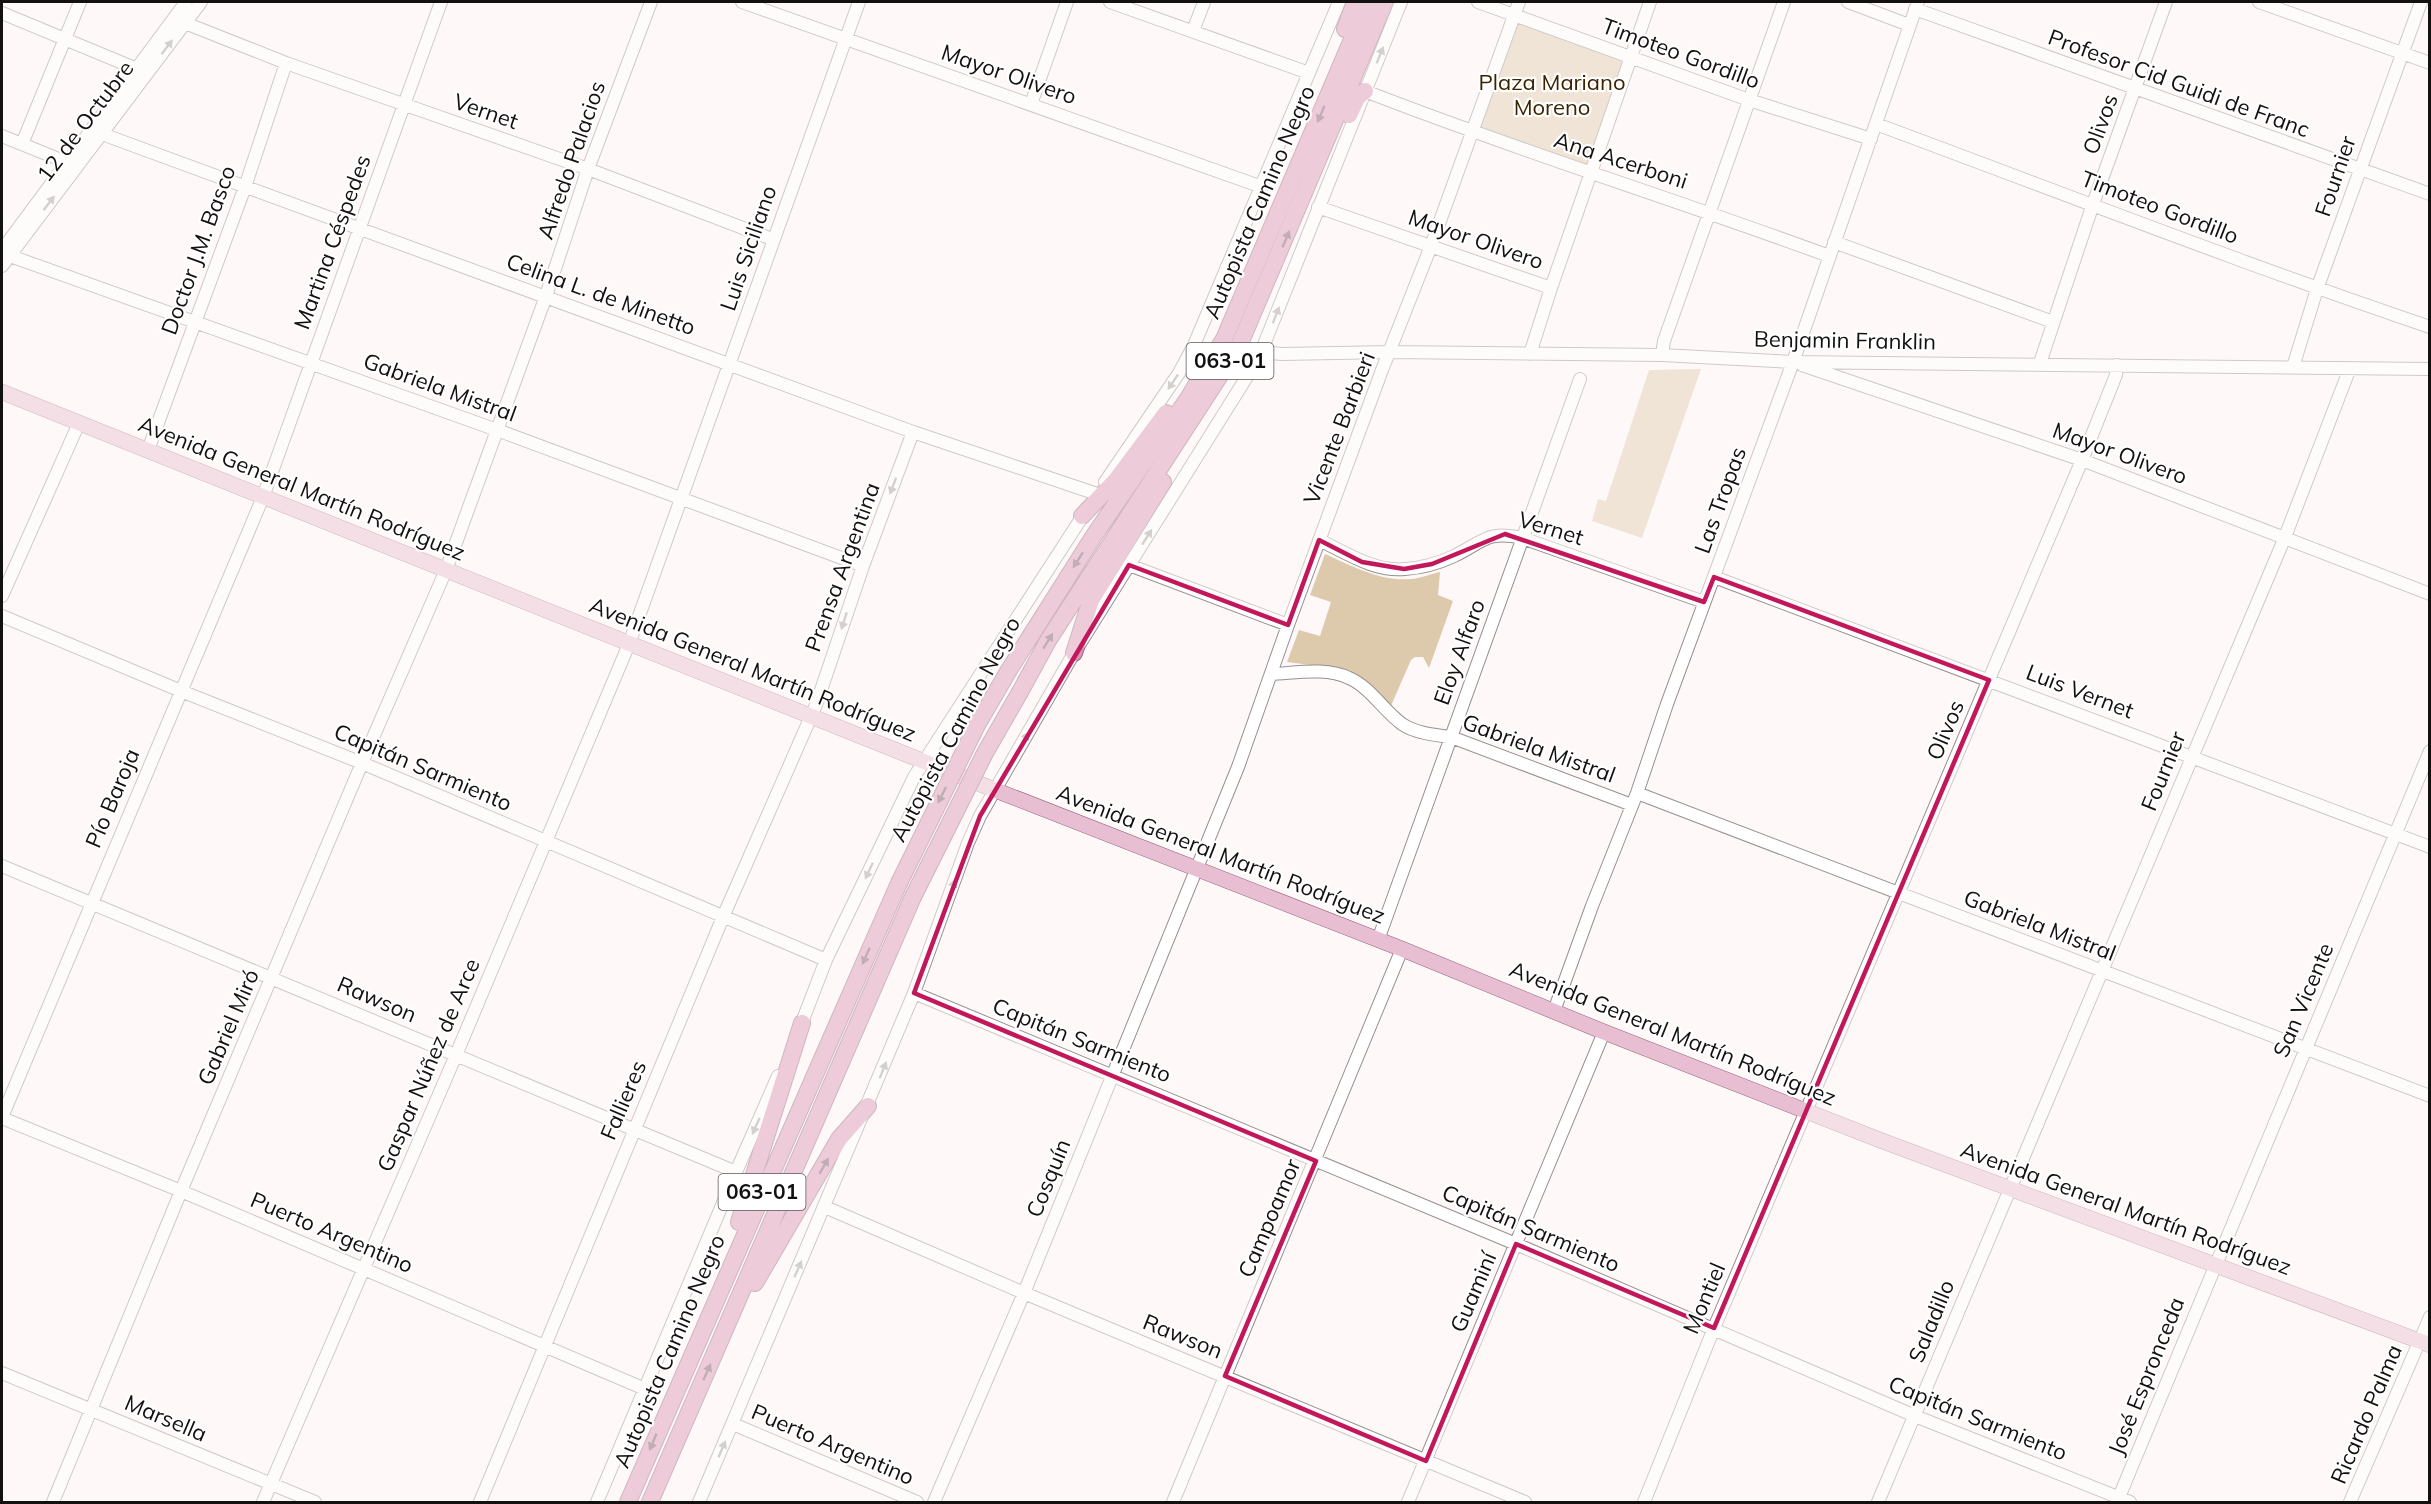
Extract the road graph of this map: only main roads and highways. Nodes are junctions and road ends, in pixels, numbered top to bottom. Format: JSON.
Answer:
{"nodes":[{"id":1,"x":1355,"y":2,"type":"edge"},
{"id":2,"x":1368,"y":2,"type":"edge"},
{"id":3,"x":1385,"y":2,"type":"edge"},
{"id":4,"x":1334,"y":85,"type":"junction"},
{"id":5,"x":1365,"y":91,"type":"road end"},
{"id":6,"x":1305,"y":195,"type":"junction"},
{"id":7,"x":1224,"y":339,"type":"junction"},
{"id":8,"x":2,"y":392,"type":"edge"},
{"id":9,"x":1198,"y":410,"type":"junction"},
{"id":10,"x":1082,"y":516,"type":"road end"},
{"id":11,"x":1074,"y":653,"type":"road end"},
{"id":12,"x":802,"y":1023,"type":"road end"},
{"id":13,"x":868,"y":1106,"type":"road end"},
{"id":14,"x":719,"y":1343,"type":"junction"},
{"id":15,"x":2425,"y":1343,"type":"edge"},
{"id":16,"x":671,"y":1400,"type":"junction"},
{"id":17,"x":628,"y":1503,"type":"edge"},
{"id":18,"x":650,"y":1503,"type":"edge"}],
"edges":[{"from":1,"to":4,"type":"highway"},
{"from":2,"to":4,"type":"highway","name":"Autopista Camino Negro","number":"063-01"},
{"from":3,"to":6,"type":"highway","name":"Autopista Camino Negro","number":"063-01"},
{"from":4,"to":7,"type":"highway","name":"Autopista Camino Negro","number":"063-01","one_way":true},
{"from":5,"to":6,"type":"highway"},
{"from":9,"to":6,"type":"highway","name":"Autopista Camino Negro","number":"063-01","one_way":true},
{"from":7,"to":10,"type":"highway"},
{"from":7,"to":16,"type":"highway","name":"Autopista Camino Negro","number":"063-01","one_way":true,"bridge":true},
{"from":8,"to":15,"type":"main road","name":"Avenida General Martín Rodríguez"},
{"from":9,"to":11,"type":"highway"},
{"from":14,"to":9,"type":"highway","name":"Autopista Camino Negro","number":"063-01","one_way":true,"bridge":true},
{"from":12,"to":16,"type":"highway"},
{"from":14,"to":13,"type":"highway","one_way":true},
{"from":18,"to":14,"type":"highway","name":"Autopista Camino Negro","number":"063-01","one_way":true},
{"from":16,"to":17,"type":"highway","name":"Autopista Camino Negro","number":"063-01","one_way":true}]}
